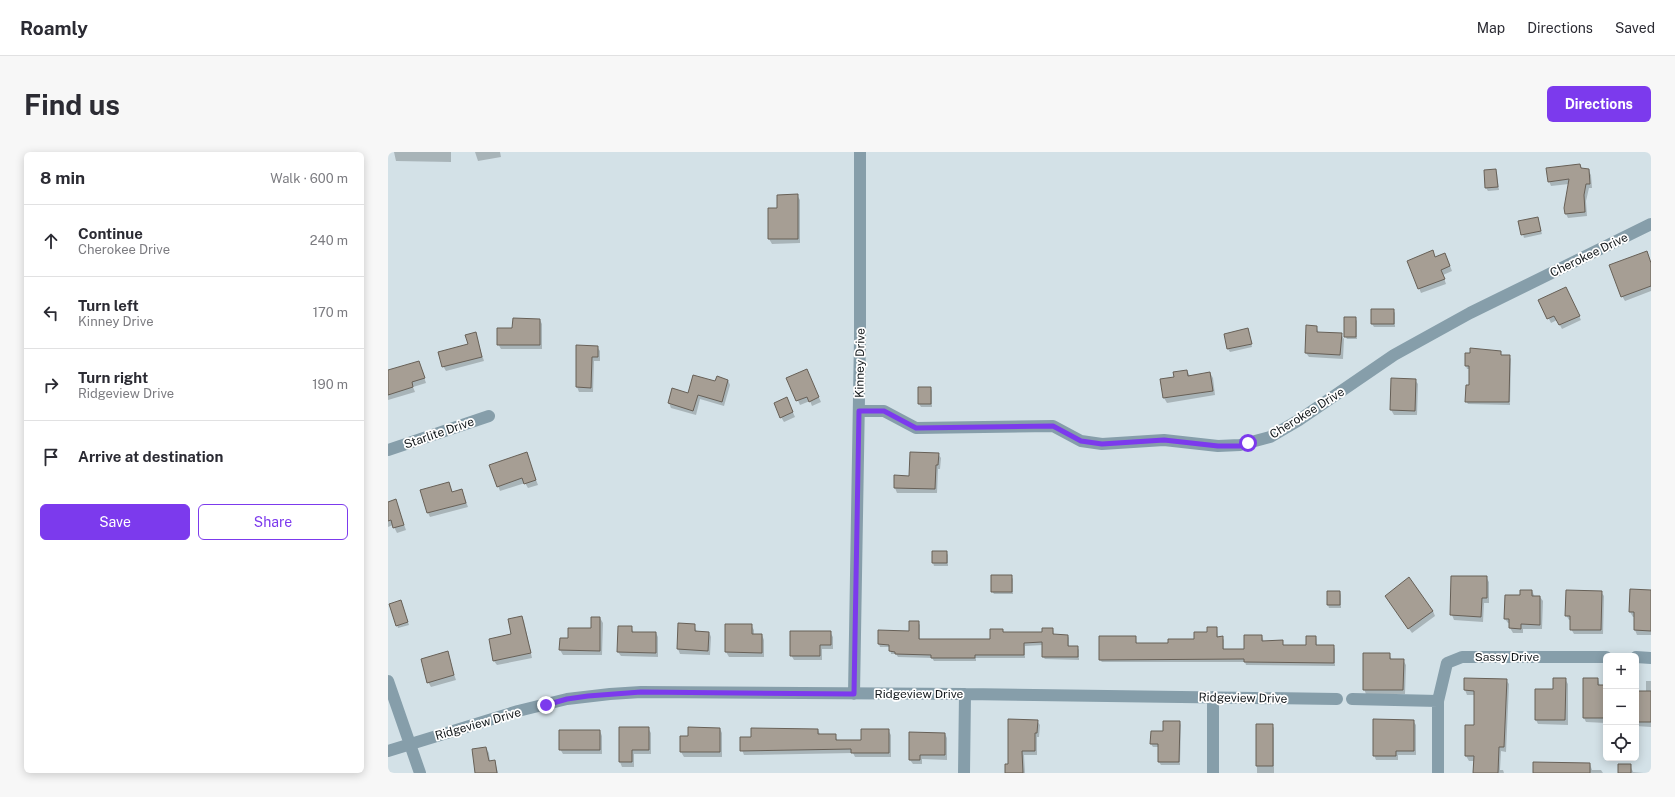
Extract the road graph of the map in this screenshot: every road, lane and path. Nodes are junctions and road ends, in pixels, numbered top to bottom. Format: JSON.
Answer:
{"nodes":[{"id":1,"x":860,"y":152,"type":"edge"},
{"id":2,"x":1651,"y":224,"type":"edge"},
{"id":3,"x":859,"y":411,"type":"junction"},
{"id":4,"x":489,"y":416,"type":"dead end"},
{"id":5,"x":388,"y":450,"type":"edge"},
{"id":6,"x":1603,"y":657,"type":"edge"},
{"id":7,"x":1639,"y":658,"type":"edge"},
{"id":8,"x":1651,"y":658,"type":"edge"},
{"id":9,"x":388,"y":681,"type":"edge"},
{"id":10,"x":854,"y":694,"type":"junction"},
{"id":11,"x":966,"y":694,"type":"junction"},
{"id":12,"x":1214,"y":697,"type":"junction"},
{"id":13,"x":1337,"y":699,"type":"dead end"},
{"id":14,"x":1352,"y":699,"type":"dead end"},
{"id":15,"x":1438,"y":701,"type":"junction"},
{"id":16,"x":409,"y":744,"type":"junction"},
{"id":17,"x":388,"y":751,"type":"edge"},
{"id":18,"x":420,"y":773,"type":"edge"},
{"id":19,"x":964,"y":773,"type":"edge"},
{"id":20,"x":1214,"y":773,"type":"edge"},
{"id":21,"x":1438,"y":773,"type":"edge"}],
"edges":[{"from":1,"to":3,"type":"street","name":"Kinney Drive"},
{"from":2,"to":3,"type":"street","name":"Cherokee Drive"},
{"from":3,"to":10,"type":"street","name":"Kinney Drive"},
{"from":4,"to":5,"type":"street","name":"Starlite Drive"},
{"from":6,"to":15,"type":"street","name":"Sassy Drive"},
{"from":7,"to":8,"type":"street"},
{"from":9,"to":16,"type":"street"},
{"from":10,"to":11,"type":"street","name":"Ridgeview Drive"},
{"from":10,"to":16,"type":"street","name":"Ridgeview Drive"},
{"from":11,"to":12,"type":"street","name":"Ridgeview Drive"},
{"from":11,"to":19,"type":"street"},
{"from":12,"to":13,"type":"street","name":"Ridgeview Drive"},
{"from":12,"to":20,"type":"street"},
{"from":14,"to":15,"type":"street"},
{"from":15,"to":21,"type":"street"},
{"from":16,"to":17,"type":"street","name":"Ridgeview Drive"},
{"from":16,"to":18,"type":"street"}]}
